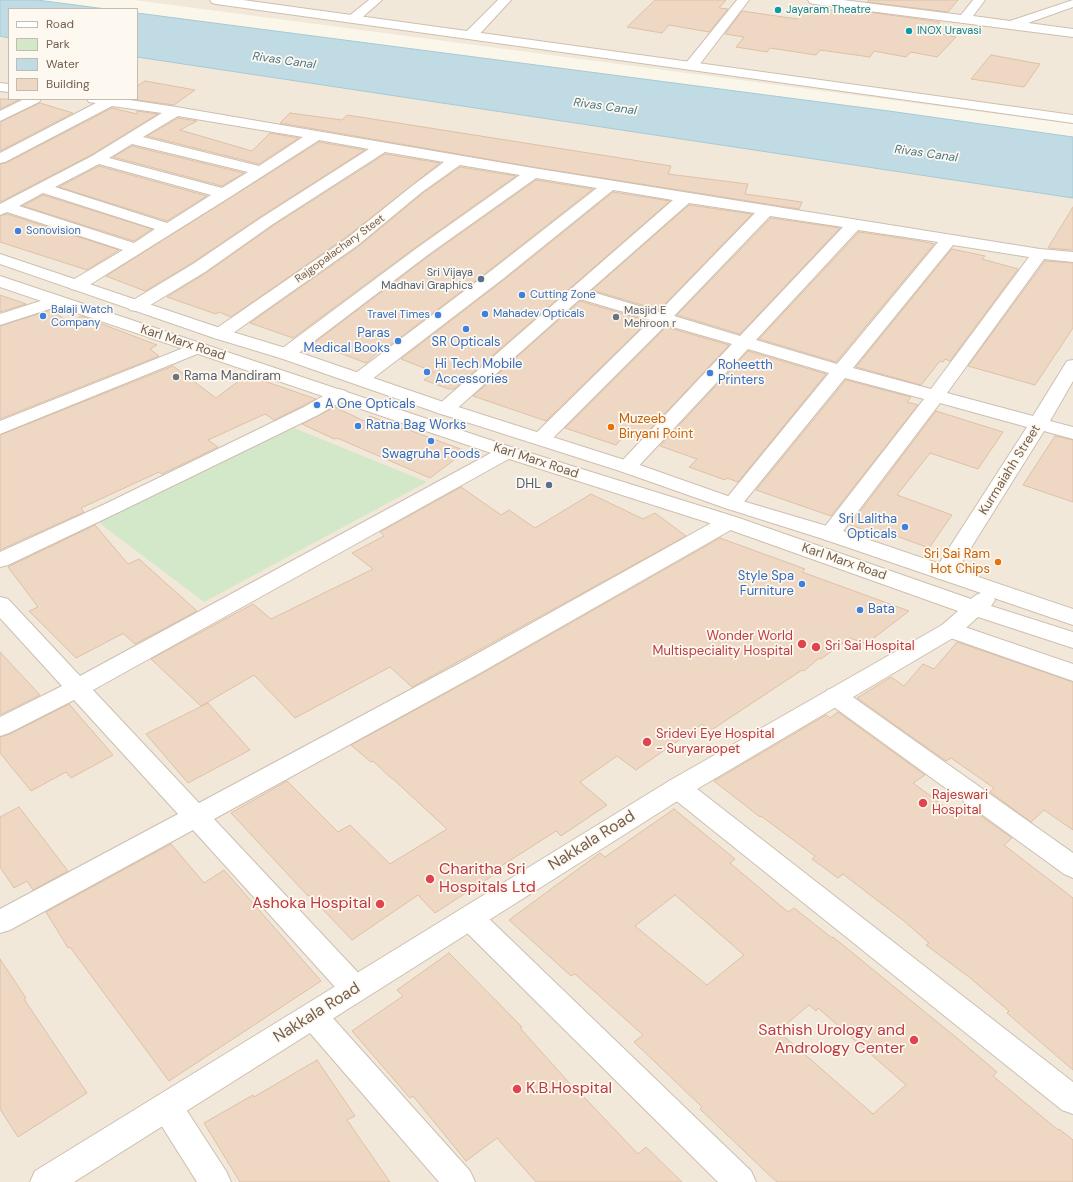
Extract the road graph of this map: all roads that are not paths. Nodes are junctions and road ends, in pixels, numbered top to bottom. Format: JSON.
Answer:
{"nodes":[{"id":1,"x":216,"y":0,"type":"edge"},
{"id":2,"x":278,"y":0,"type":"edge"},
{"id":3,"x":376,"y":0,"type":"edge"},
{"id":4,"x":505,"y":0,"type":"edge"},
{"id":5,"x":743,"y":0,"type":"edge"},
{"id":6,"x":814,"y":0,"type":"edge"},
{"id":7,"x":979,"y":0,"type":"edge"},
{"id":8,"x":253,"y":2,"type":"edge"},
{"id":9,"x":862,"y":3,"type":"edge"},
{"id":10,"x":1073,"y":3,"type":"edge"},
{"id":11,"x":357,"y":15,"type":"junction"},
{"id":12,"x":964,"y":19,"type":"junction"},
{"id":13,"x":1010,"y":25,"type":"junction"},
{"id":14,"x":474,"y":31,"type":"junction"},
{"id":15,"x":1073,"y":33,"type":"edge"},
{"id":16,"x":694,"y":62,"type":"junction"},
{"id":17,"x":874,"y":86,"type":"junction"},
{"id":18,"x":32,"y":100,"type":"edge"},
{"id":19,"x":102,"y":100,"type":"edge"},
{"id":20,"x":110,"y":101,"type":"junction"},
{"id":21,"x":1073,"y":109,"type":"edge"},
{"id":22,"x":176,"y":111,"type":"junction"},
{"id":23,"x":0,"y":117,"type":"edge"},
{"id":24,"x":1073,"y":119,"type":"edge"},
{"id":25,"x":315,"y":136,"type":"junction"},
{"id":26,"x":131,"y":139,"type":"junction"},
{"id":27,"x":381,"y":148,"type":"junction"},
{"id":28,"x":0,"y":159,"type":"edge"},
{"id":29,"x":97,"y":159,"type":"junction"},
{"id":30,"x":457,"y":160,"type":"junction"},
{"id":31,"x":260,"y":172,"type":"junction"},
{"id":32,"x":533,"y":173,"type":"junction"},
{"id":33,"x":610,"y":185,"type":"junction"},
{"id":34,"x":42,"y":188,"type":"junction"},
{"id":35,"x":225,"y":194,"type":"junction"},
{"id":36,"x":686,"y":197,"type":"junction"},
{"id":37,"x":3,"y":209,"type":"edge"},
{"id":38,"x":768,"y":210,"type":"junction"},
{"id":39,"x":855,"y":224,"type":"junction"},
{"id":40,"x":167,"y":228,"type":"junction"},
{"id":41,"x":949,"y":239,"type":"junction"},
{"id":42,"x":134,"y":248,"type":"junction"},
{"id":43,"x":1040,"y":254,"type":"junction"},
{"id":44,"x":1073,"y":257,"type":"edge"},
{"id":45,"x":0,"y":259,"type":"edge"},
{"id":46,"x":0,"y":281,"type":"edge"},
{"id":47,"x":77,"y":285,"type":"junction"},
{"id":48,"x":576,"y":293,"type":"junction"},
{"id":49,"x":56,"y":301,"type":"junction"},
{"id":50,"x":136,"y":306,"type":"junction"},
{"id":51,"x":662,"y":319,"type":"junction"},
{"id":52,"x":0,"y":320,"type":"edge"},
{"id":53,"x":220,"y":334,"type":"junction"},
{"id":54,"x":744,"y":342,"type":"junction"},
{"id":55,"x":196,"y":348,"type":"junction"},
{"id":56,"x":286,"y":354,"type":"junction"},
{"id":57,"x":1073,"y":365,"type":"edge"},
{"id":58,"x":842,"y":371,"type":"junction"},
{"id":59,"x":360,"y":379,"type":"junction"},
{"id":60,"x":339,"y":395,"type":"junction"},
{"id":61,"x":935,"y":397,"type":"junction"},
{"id":62,"x":445,"y":409,"type":"junction"},
{"id":63,"x":1039,"y":423,"type":"junction"},
{"id":64,"x":0,"y":428,"type":"edge"},
{"id":65,"x":1073,"y":433,"type":"edge"},
{"id":66,"x":541,"y":439,"type":"junction"},
{"id":67,"x":507,"y":452,"type":"junction"},
{"id":68,"x":627,"y":467,"type":"junction"},
{"id":69,"x":731,"y":513,"type":"junction"},
{"id":70,"x":830,"y":534,"type":"junction"},
{"id":71,"x":0,"y":560,"type":"edge"},
{"id":72,"x":944,"y":573,"type":"junction"},
{"id":73,"x":994,"y":590,"type":"junction"},
{"id":74,"x":0,"y":604,"type":"edge"},
{"id":75,"x":976,"y":609,"type":"junction"},
{"id":76,"x":1073,"y":617,"type":"edge"},
{"id":77,"x":950,"y":630,"type":"junction"},
{"id":78,"x":1073,"y":640,"type":"edge"},
{"id":79,"x":1073,"y":673,"type":"edge"},
{"id":80,"x":78,"y":688,"type":"junction"},
{"id":81,"x":835,"y":696,"type":"junction"},
{"id":82,"x":0,"y":727,"type":"edge"},
{"id":83,"x":678,"y":788,"type":"junction"},
{"id":84,"x":196,"y":815,"type":"junction"},
{"id":85,"x":1073,"y":867,"type":"edge"},
{"id":86,"x":470,"y":918,"type":"junction"},
{"id":87,"x":0,"y":922,"type":"edge"},
{"id":88,"x":355,"y":989,"type":"junction"},
{"id":89,"x":313,"y":1016,"type":"junction"},
{"id":90,"x":1073,"y":1100,"type":"edge"},
{"id":91,"x":167,"y":1107,"type":"junction"},
{"id":92,"x":46,"y":1182,"type":"edge"},
{"id":93,"x":216,"y":1182,"type":"edge"},
{"id":94,"x":459,"y":1182,"type":"edge"},
{"id":95,"x":740,"y":1182,"type":"edge"}],
"edges":[{"from":1,"to":8,"type":"street"},
{"from":2,"to":11,"type":"street"},
{"from":3,"to":11,"type":"street"},
{"from":4,"to":14,"type":"street"},
{"from":5,"to":16,"type":"street"},
{"from":6,"to":9,"type":"street"},
{"from":7,"to":12,"type":"street"},
{"from":8,"to":11,"type":"street"},
{"from":9,"to":12,"type":"street"},
{"from":10,"to":13,"type":"street"},
{"from":11,"to":14,"type":"street"},
{"from":12,"to":13,"type":"street"},
{"from":13,"to":15,"type":"street"},
{"from":14,"to":16,"type":"street"},
{"from":16,"to":17,"type":"street"},
{"from":17,"to":21,"type":"street"},
{"from":17,"to":24,"type":"street"},
{"from":18,"to":23,"type":"street"},
{"from":19,"to":20,"type":"street"},
{"from":20,"to":22,"type":"street"},
{"from":20,"to":28,"type":"street"},
{"from":22,"to":25,"type":"street"},
{"from":22,"to":26,"type":"street"},
{"from":25,"to":27,"type":"street"},
{"from":25,"to":31,"type":"street"},
{"from":26,"to":29,"type":"street"},
{"from":26,"to":31,"type":"street"},
{"from":27,"to":30,"type":"street"},
{"from":27,"to":50,"type":"street"},
{"from":29,"to":34,"type":"street"},
{"from":29,"to":35,"type":"street"},
{"from":30,"to":32,"type":"street"},
{"from":30,"to":53,"type":"street","name":"Rajgopalachary Steet"},
{"from":31,"to":35,"type":"street"},
{"from":32,"to":33,"type":"street"},
{"from":32,"to":56,"type":"street"},
{"from":33,"to":36,"type":"street"},
{"from":33,"to":59,"type":"street"},
{"from":34,"to":37,"type":"street"},
{"from":34,"to":40,"type":"street"},
{"from":35,"to":40,"type":"street"},
{"from":36,"to":38,"type":"street"},
{"from":36,"to":48,"type":"street"},
{"from":37,"to":42,"type":"street"},
{"from":38,"to":39,"type":"street"},
{"from":38,"to":51,"type":"street"},
{"from":39,"to":41,"type":"street"},
{"from":39,"to":54,"type":"street"},
{"from":40,"to":42,"type":"street"},
{"from":41,"to":43,"type":"street"},
{"from":41,"to":58,"type":"street"},
{"from":42,"to":47,"type":"street"},
{"from":43,"to":44,"type":"street"},
{"from":43,"to":61,"type":"street"},
{"from":45,"to":47,"type":"street","name":"Karl Marx Road"},
{"from":46,"to":49,"type":"street","name":"Karl Marx Road"},
{"from":47,"to":50,"type":"street","name":"Karl Marx Road"},
{"from":48,"to":51,"type":"street"},
{"from":48,"to":62,"type":"street"},
{"from":49,"to":52,"type":"street"},
{"from":49,"to":55,"type":"street","name":"Karl Marx Road"},
{"from":50,"to":53,"type":"street","name":"Karl Marx Road"},
{"from":51,"to":54,"type":"street"},
{"from":51,"to":66,"type":"street"},
{"from":53,"to":56,"type":"street","name":"Karl Marx Road"},
{"from":54,"to":58,"type":"street"},
{"from":54,"to":68,"type":"street"},
{"from":55,"to":60,"type":"street","name":"Karl Marx Road"},
{"from":55,"to":64,"type":"street"},
{"from":56,"to":59,"type":"street","name":"Karl Marx Road"},
{"from":57,"to":63,"type":"street","name":"Kurmaiahh Street"},
{"from":58,"to":61,"type":"street"},
{"from":58,"to":69,"type":"street"},
{"from":59,"to":62,"type":"street","name":"Karl Marx Road"},
{"from":60,"to":67,"type":"street","name":"Karl Marx Road"},
{"from":60,"to":71,"type":"street"},
{"from":61,"to":63,"type":"street"},
{"from":61,"to":70,"type":"street"},
{"from":62,"to":66,"type":"street","name":"Karl Marx Road"},
{"from":63,"to":65,"type":"street"},
{"from":63,"to":72,"type":"street","name":"Kurmaiahh Street"},
{"from":66,"to":68,"type":"street","name":"Karl Marx Road"},
{"from":67,"to":69,"type":"street","name":"Karl Marx Road"},
{"from":67,"to":80,"type":"street"},
{"from":68,"to":69,"type":"street","name":"Karl Marx Road"},
{"from":69,"to":70,"type":"street","name":"Karl Marx Road"},
{"from":69,"to":75,"type":"street","name":"Karl Marx Road"},
{"from":69,"to":84,"type":"street"},
{"from":70,"to":72,"type":"street","name":"Karl Marx Road"},
{"from":72,"to":73,"type":"street","name":"Karl Marx Road"},
{"from":73,"to":75,"type":"street","name":"Nakkala Road"},
{"from":73,"to":76,"type":"street","name":"Karl Marx Road"},
{"from":74,"to":80,"type":"street"},
{"from":75,"to":77,"type":"street","name":"Nakkala Road"},
{"from":75,"to":78,"type":"street","name":"Karl Marx Road"},
{"from":77,"to":79,"type":"street"},
{"from":77,"to":81,"type":"street","name":"Nakkala Road"},
{"from":80,"to":82,"type":"street"},
{"from":80,"to":84,"type":"street"},
{"from":81,"to":83,"type":"street","name":"Nakkala Road"},
{"from":81,"to":85,"type":"street"},
{"from":83,"to":86,"type":"street","name":"Nakkala Road"},
{"from":83,"to":90,"type":"street"},
{"from":84,"to":87,"type":"street"},
{"from":84,"to":88,"type":"street"},
{"from":86,"to":88,"type":"street","name":"Nakkala Road"},
{"from":86,"to":95,"type":"street"},
{"from":88,"to":89,"type":"street","name":"Nakkala Road"},
{"from":89,"to":91,"type":"street","name":"Nakkala Road"},
{"from":89,"to":94,"type":"street"},
{"from":91,"to":92,"type":"street","name":"Nakkala Road"},
{"from":91,"to":93,"type":"street"}]}
